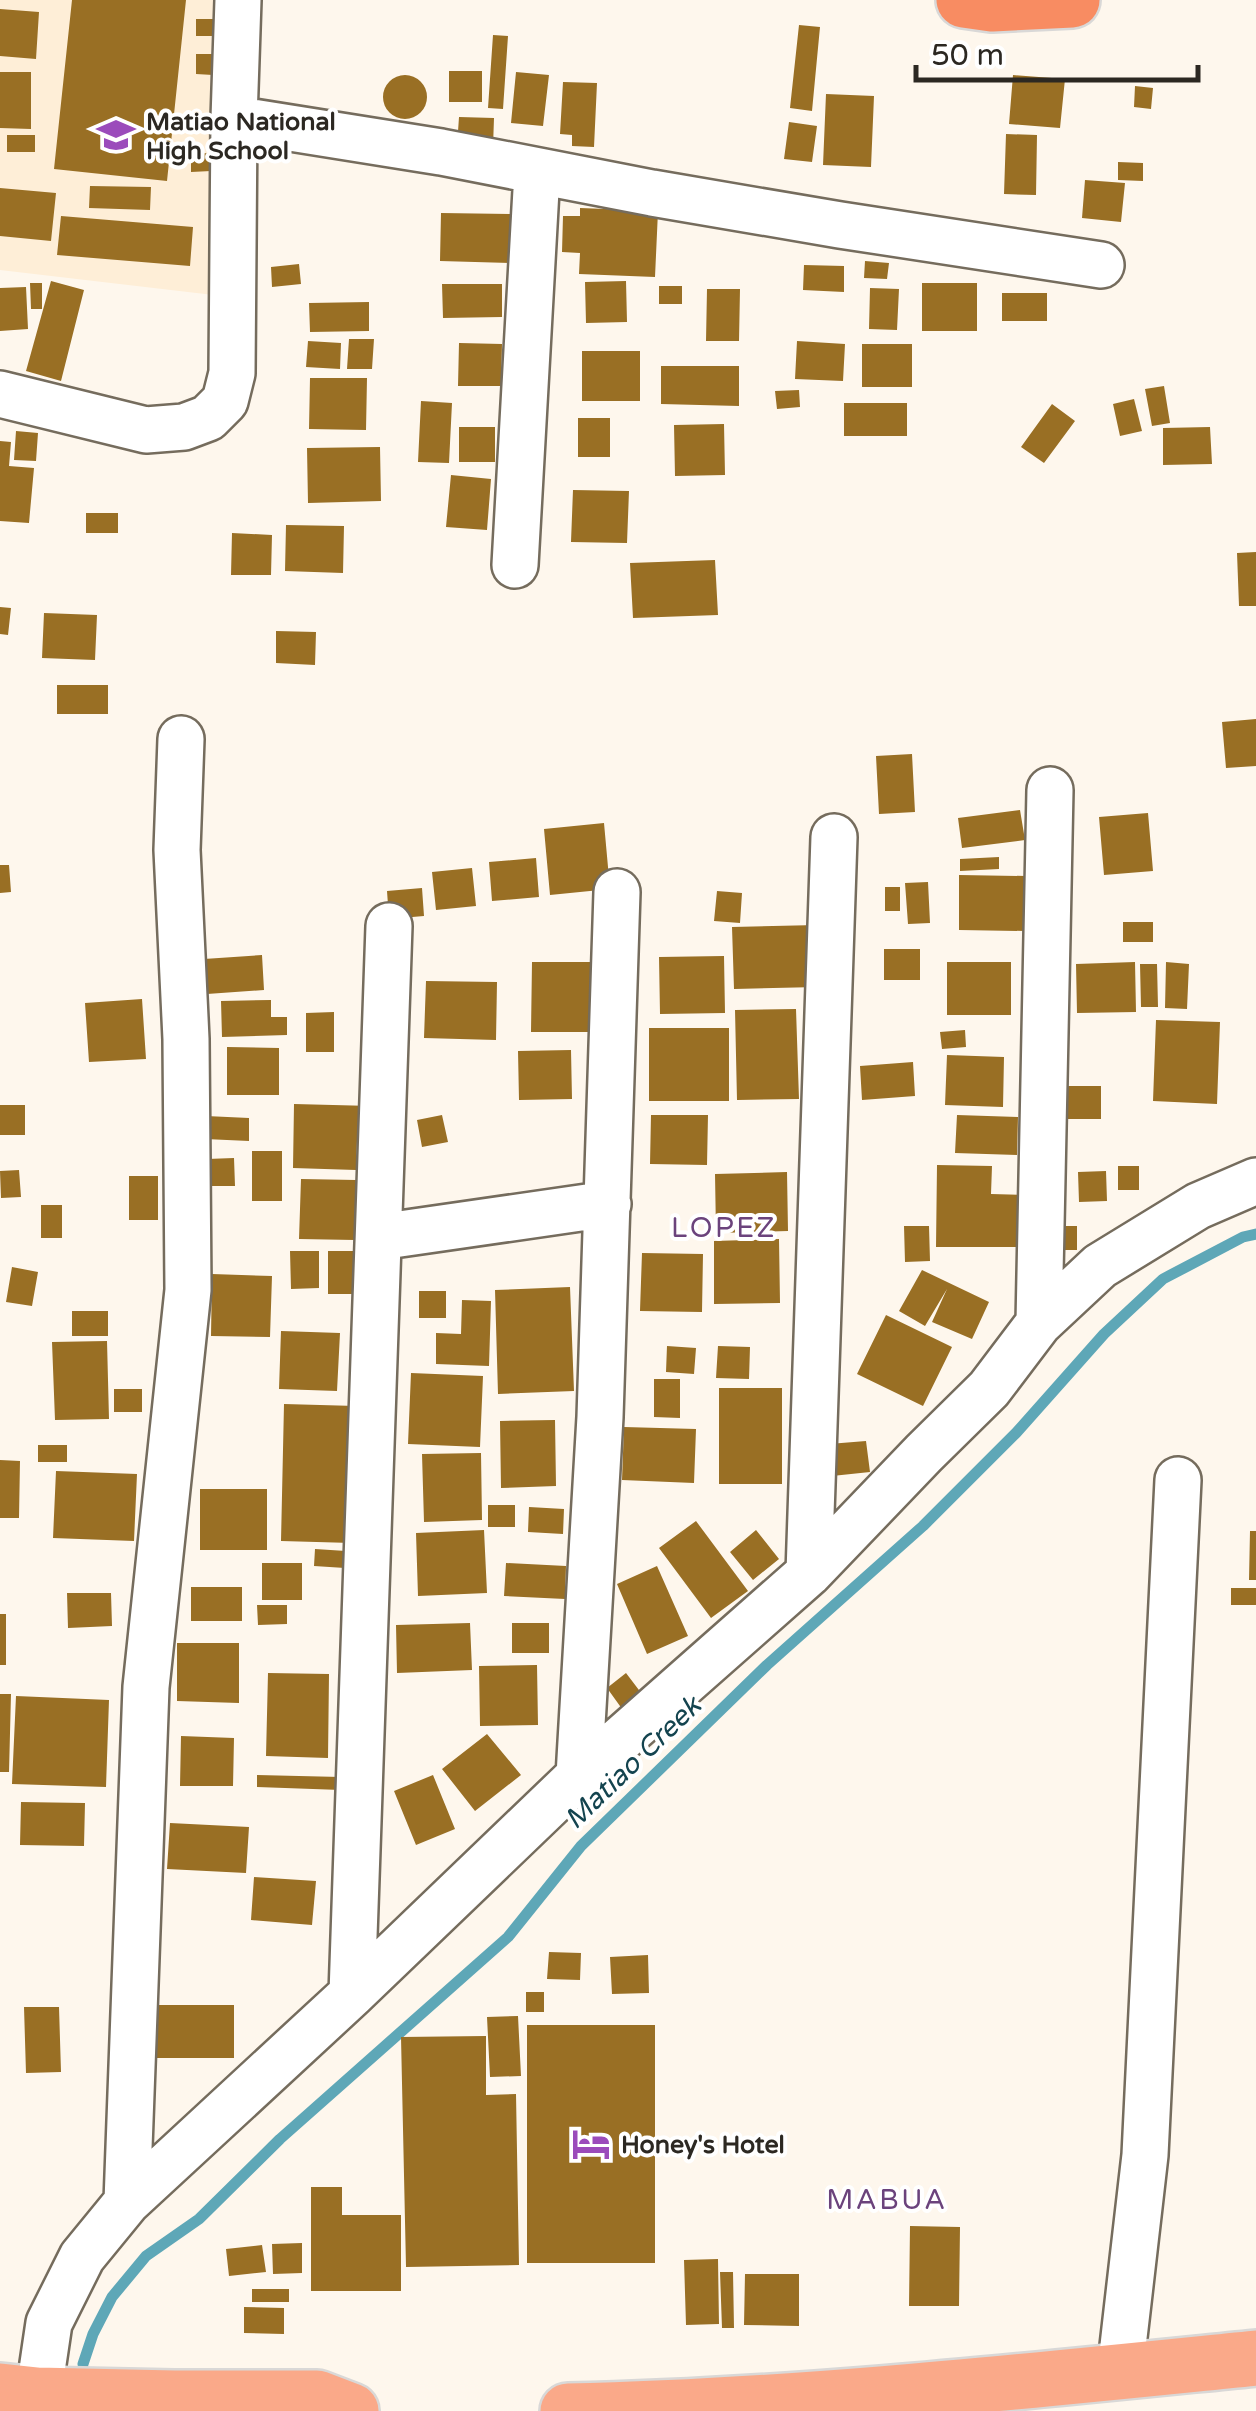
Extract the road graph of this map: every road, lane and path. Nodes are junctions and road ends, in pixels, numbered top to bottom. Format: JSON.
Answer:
{"nodes":[{"id":1,"x":238,"y":0,"type":"edge"},
{"id":2,"x":964,"y":0,"type":"edge"},
{"id":3,"x":1072,"y":0,"type":"edge"},
{"id":4,"x":234,"y":119,"type":"junction"},
{"id":5,"x":537,"y":172,"type":"junction"},
{"id":6,"x":1101,"y":265,"type":"dead end"},
{"id":7,"x":0,"y":394,"type":"edge"},
{"id":8,"x":515,"y":565,"type":"dead end"},
{"id":9,"x":180,"y":739,"type":"dead end"},
{"id":10,"x":1050,"y":790,"type":"dead end"},
{"id":11,"x":834,"y":836,"type":"dead end"},
{"id":12,"x":617,"y":892,"type":"dead end"},
{"id":13,"x":389,"y":926,"type":"dead end"},
{"id":14,"x":1256,"y":1168,"type":"edge"},
{"id":15,"x":1256,"y":1181,"type":"edge"},
{"id":16,"x":608,"y":1204,"type":"junction"},
{"id":17,"x":379,"y":1237,"type":"junction"},
{"id":18,"x":1039,"y":1323,"type":"junction"},
{"id":19,"x":1178,"y":1480,"type":"dead end"},
{"id":20,"x":809,"y":1573,"type":"junction"},
{"id":21,"x":578,"y":1776,"type":"junction"},
{"id":22,"x":352,"y":1994,"type":"junction"},
{"id":23,"x":128,"y":2202,"type":"junction"},
{"id":24,"x":1256,"y":2358,"type":"edge"},
{"id":25,"x":1120,"y":2372,"type":"junction"},
{"id":26,"x":24,"y":2399,"type":"edge"},
{"id":27,"x":350,"y":2411,"type":"edge"},
{"id":28,"x":568,"y":2411,"type":"edge"}],
"edges":[{"from":1,"to":4,"type":"street"},
{"from":2,"to":3,"type":"highway"},
{"from":4,"to":5,"type":"street"},
{"from":4,"to":7,"type":"street"},
{"from":5,"to":6,"type":"street"},
{"from":5,"to":8,"type":"street"},
{"from":9,"to":23,"type":"street"},
{"from":10,"to":18,"type":"street"},
{"from":11,"to":20,"type":"street"},
{"from":12,"to":16,"type":"street"},
{"from":13,"to":17,"type":"street"},
{"from":14,"to":15,"type":"street"},
{"from":15,"to":18,"type":"street"},
{"from":16,"to":17,"type":"street"},
{"from":16,"to":21,"type":"street"},
{"from":17,"to":22,"type":"street"},
{"from":18,"to":20,"type":"street"},
{"from":19,"to":25,"type":"street"},
{"from":20,"to":21,"type":"street"},
{"from":21,"to":22,"type":"street"},
{"from":22,"to":23,"type":"street"},
{"from":23,"to":26,"type":"street"},
{"from":24,"to":25,"type":"main road"},
{"from":25,"to":28,"type":"main road"},
{"from":26,"to":27,"type":"main road"}]}
